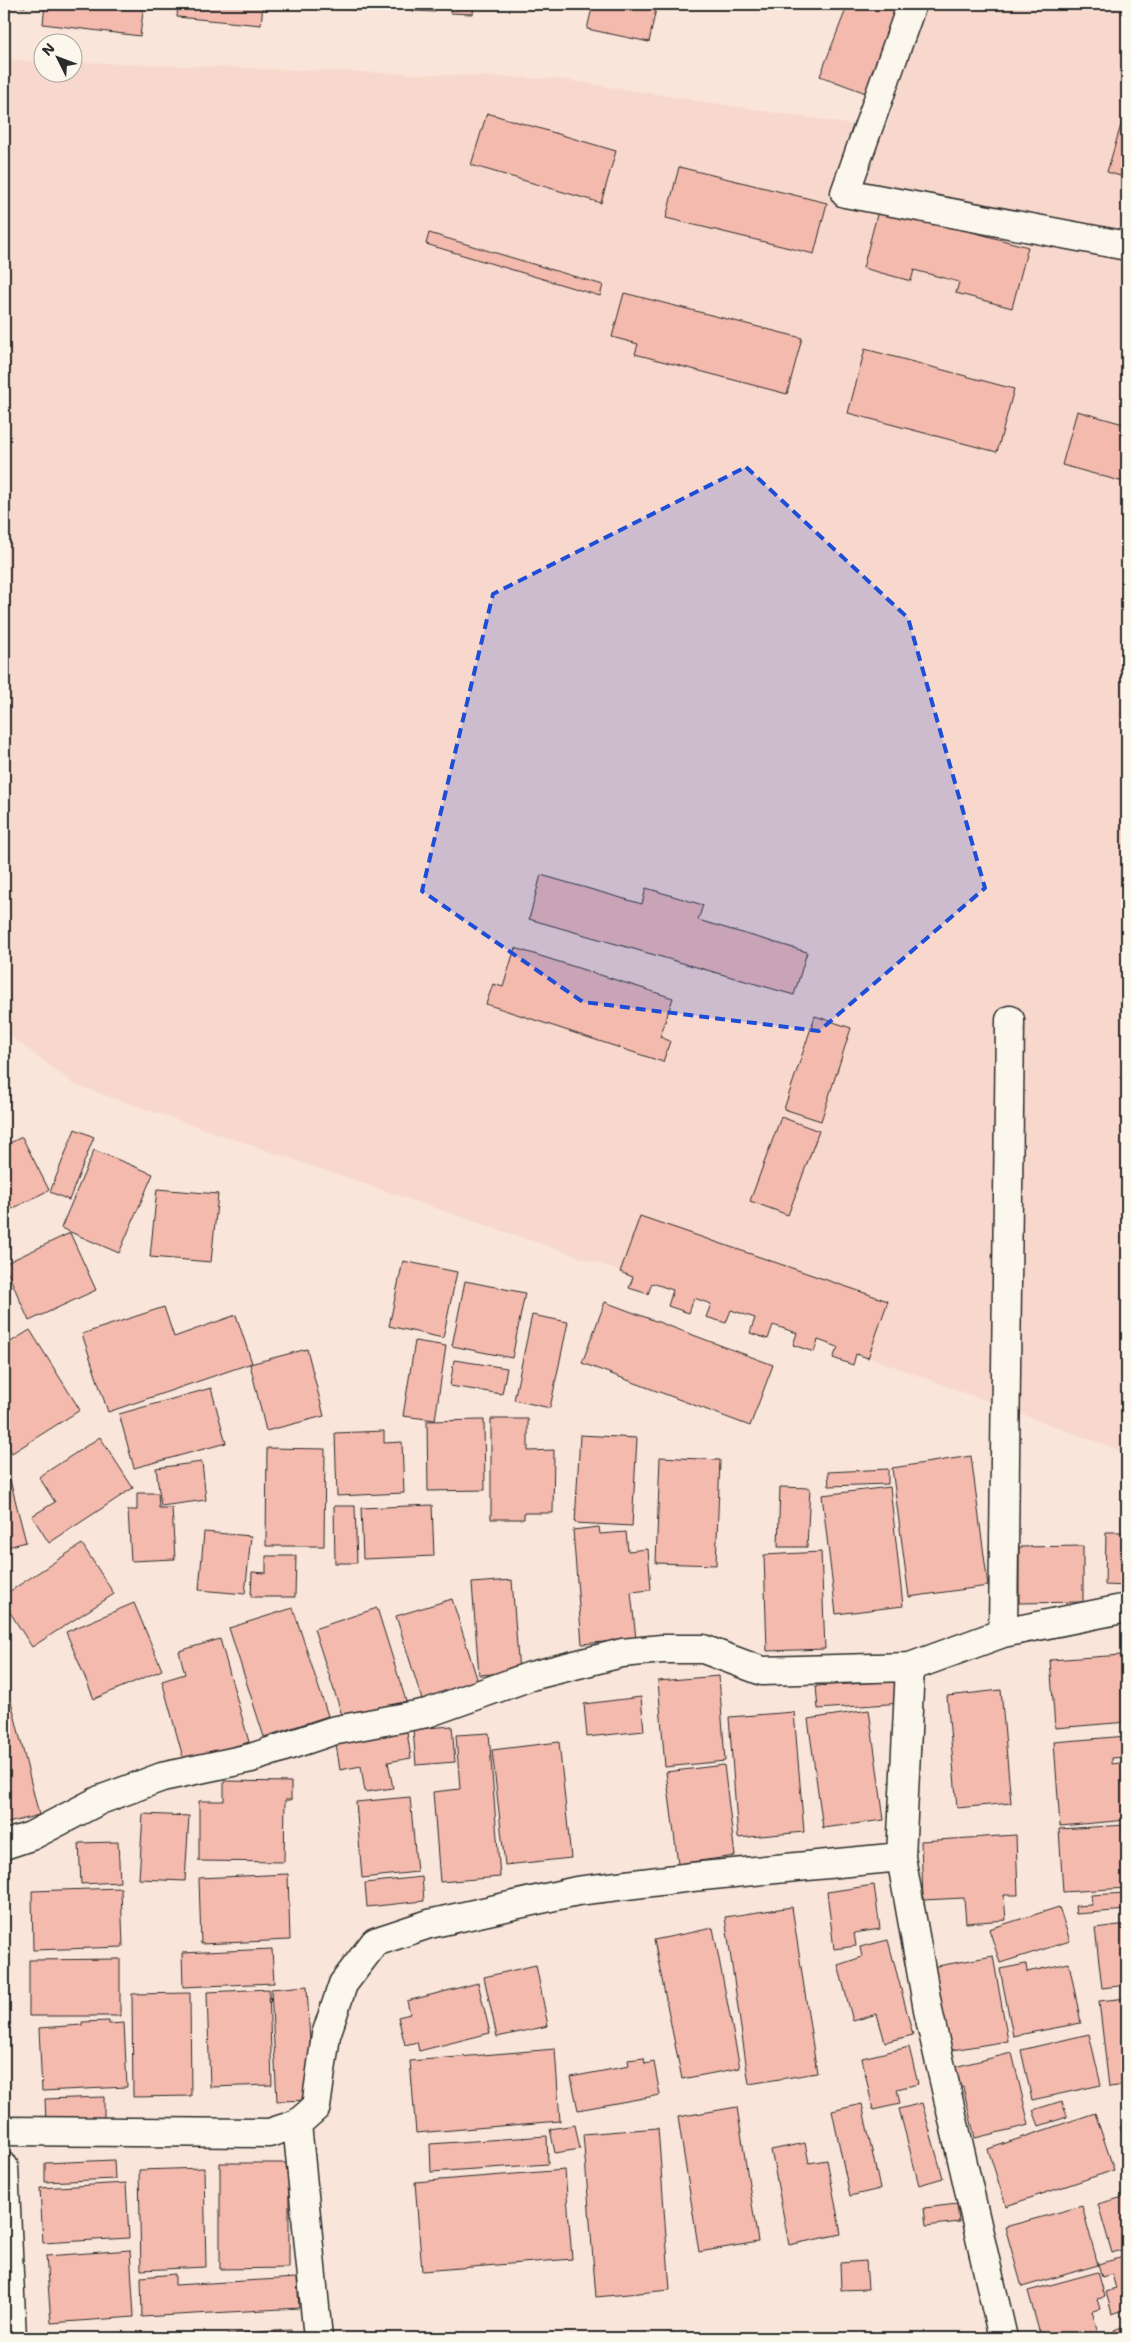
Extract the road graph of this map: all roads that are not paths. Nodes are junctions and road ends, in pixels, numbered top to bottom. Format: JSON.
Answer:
{"nodes":[{"id":1,"x":912,"y":4,"type":"edge"},
{"id":2,"x":1127,"y":246,"type":"edge"},
{"id":3,"x":1010,"y":1020,"type":"dead end"},
{"id":4,"x":1127,"y":1608,"type":"edge"},
{"id":5,"x":1003,"y":1633,"type":"junction"},
{"id":6,"x":910,"y":1667,"type":"junction"},
{"id":7,"x":4,"y":1845,"type":"edge"},
{"id":8,"x":901,"y":1858,"type":"junction"},
{"id":9,"x":297,"y":2124,"type":"junction"},
{"id":10,"x":4,"y":2131,"type":"edge"},
{"id":11,"x":4,"y":2167,"type":"edge"},
{"id":12,"x":12,"y":2338,"type":"edge"},
{"id":13,"x":318,"y":2338,"type":"edge"},
{"id":14,"x":1003,"y":2338,"type":"edge"}],
"edges":[{"from":1,"to":2,"type":"street"},
{"from":3,"to":5,"type":"street"},
{"from":4,"to":5,"type":"street"},
{"from":5,"to":6,"type":"street"},
{"from":6,"to":7,"type":"street"},
{"from":6,"to":8,"type":"street"},
{"from":8,"to":9,"type":"street"},
{"from":8,"to":14,"type":"street"},
{"from":9,"to":10,"type":"street"},
{"from":9,"to":13,"type":"street"},
{"from":11,"to":12,"type":"street"}]}
